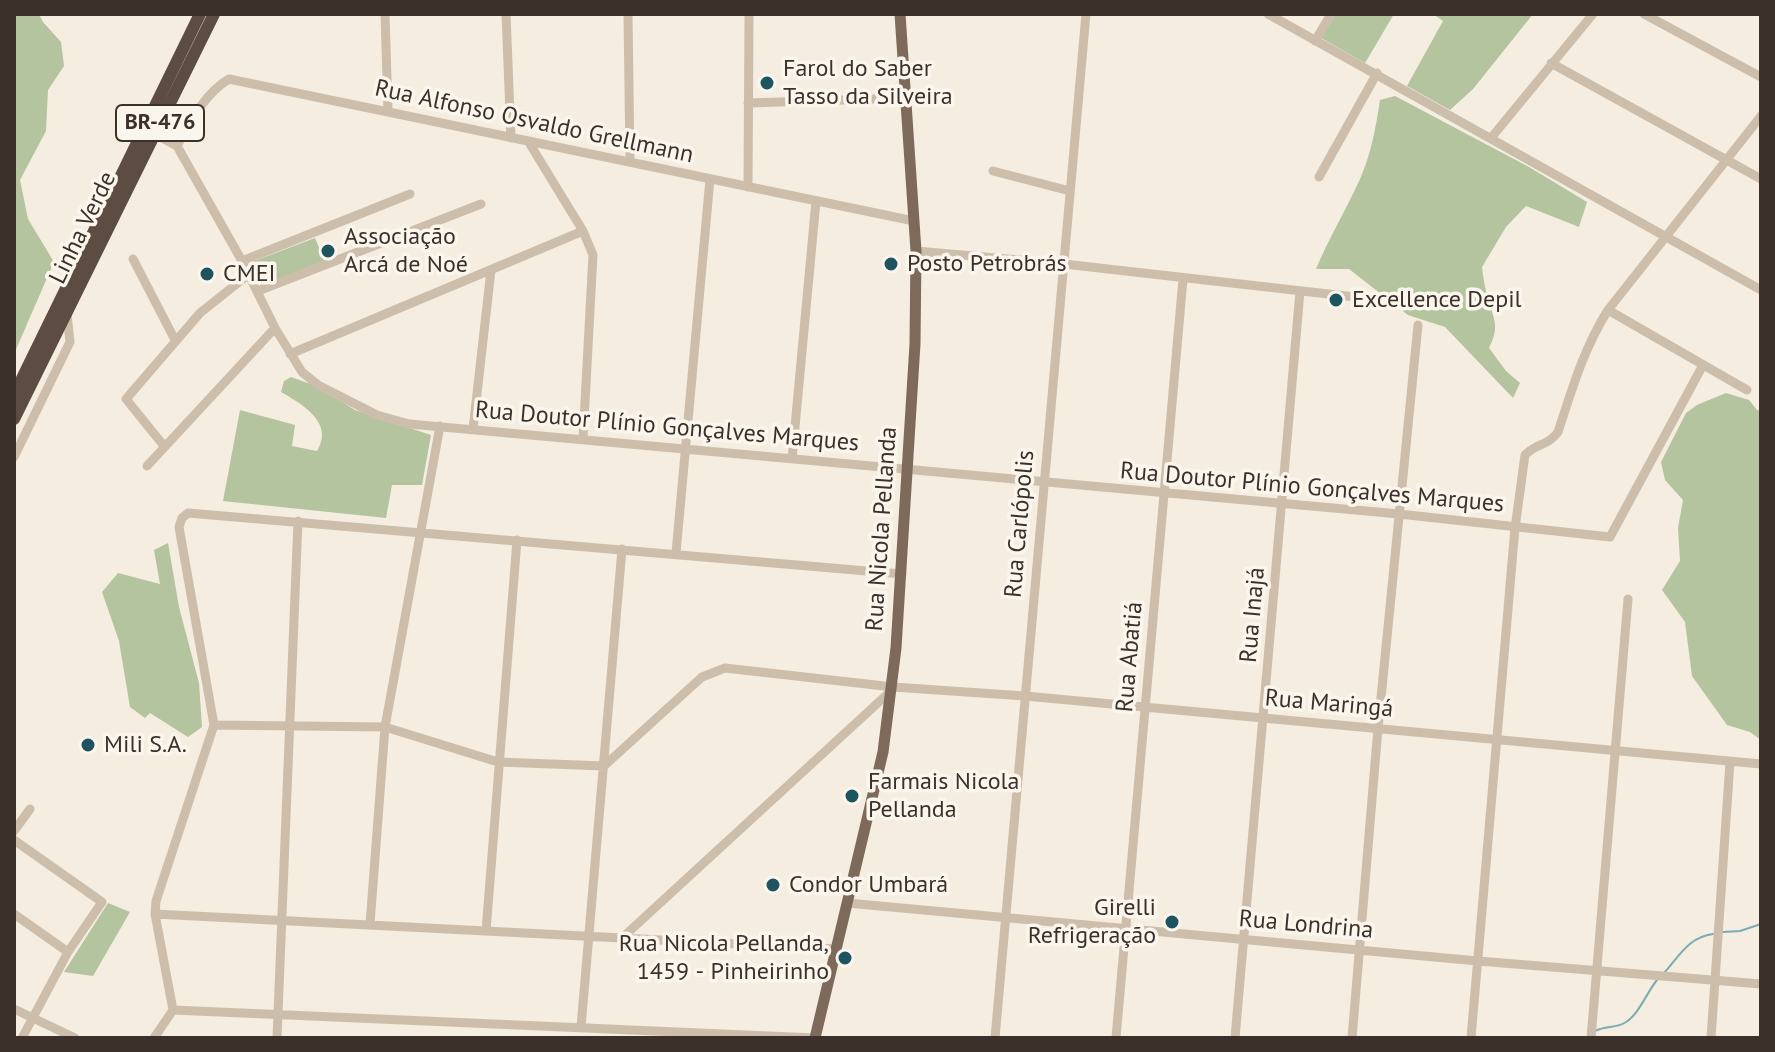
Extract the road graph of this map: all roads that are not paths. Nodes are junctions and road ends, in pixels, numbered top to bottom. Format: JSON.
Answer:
{"nodes":[{"id":1,"x":200,"y":14,"type":"edge"},
{"id":2,"x":214,"y":14,"type":"edge"},
{"id":3,"x":385,"y":14,"type":"edge"},
{"id":4,"x":506,"y":14,"type":"edge"},
{"id":5,"x":628,"y":14,"type":"edge"},
{"id":6,"x":749,"y":14,"type":"edge"},
{"id":7,"x":900,"y":14,"type":"edge"},
{"id":8,"x":1086,"y":14,"type":"edge"},
{"id":9,"x":1268,"y":14,"type":"edge"},
{"id":10,"x":1331,"y":14,"type":"edge"},
{"id":11,"x":1593,"y":14,"type":"edge"},
{"id":12,"x":1644,"y":14,"type":"edge"},
{"id":13,"x":1315,"y":41,"type":"junction"},
{"id":14,"x":1551,"y":63,"type":"junction"},
{"id":15,"x":1377,"y":73,"type":"junction"},
{"id":16,"x":1761,"y":77,"type":"edge"},
{"id":17,"x":907,"y":98,"type":"junction"},
{"id":18,"x":748,"y":103,"type":"junction"},
{"id":19,"x":388,"y":112,"type":"junction"},
{"id":20,"x":1761,"y":116,"type":"edge"},
{"id":21,"x":155,"y":134,"type":"junction"},
{"id":22,"x":511,"y":138,"type":"junction"},
{"id":23,"x":1491,"y":138,"type":"junction"},
{"id":24,"x":528,"y":141,"type":"junction"},
{"id":25,"x":177,"y":146,"type":"junction"},
{"id":26,"x":1726,"y":160,"type":"junction"},
{"id":27,"x":630,"y":162,"type":"junction"},
{"id":28,"x":993,"y":171,"type":"dead end"},
{"id":29,"x":1319,"y":177,"type":"dead end"},
{"id":30,"x":710,"y":179,"type":"junction"},
{"id":31,"x":1761,"y":179,"type":"edge"},
{"id":32,"x":748,"y":187,"type":"junction"},
{"id":33,"x":1070,"y":191,"type":"junction"},
{"id":34,"x":410,"y":194,"type":"dead end"},
{"id":35,"x":816,"y":201,"type":"junction"},
{"id":36,"x":481,"y":204,"type":"dead end"},
{"id":37,"x":914,"y":221,"type":"junction"},
{"id":38,"x":583,"y":231,"type":"junction"},
{"id":39,"x":1666,"y":236,"type":"junction"},
{"id":40,"x":916,"y":251,"type":"junction"},
{"id":41,"x":133,"y":259,"type":"dead end"},
{"id":42,"x":242,"y":261,"type":"junction"},
{"id":43,"x":1064,"y":264,"type":"junction"},
{"id":44,"x":491,"y":270,"type":"junction"},
{"id":45,"x":249,"y":274,"type":"junction"},
{"id":46,"x":1183,"y":279,"type":"junction"},
{"id":47,"x":1761,"y":290,"type":"edge"},
{"id":48,"x":258,"y":291,"type":"junction"},
{"id":49,"x":1300,"y":291,"type":"junction"},
{"id":50,"x":1355,"y":297,"type":"dead end"},
{"id":51,"x":67,"y":310,"type":"junction"},
{"id":52,"x":1608,"y":310,"type":"junction"},
{"id":53,"x":1418,"y":325,"type":"dead end"},
{"id":54,"x":275,"y":328,"type":"junction"},
{"id":55,"x":175,"y":340,"type":"junction"},
{"id":56,"x":290,"y":354,"type":"junction"},
{"id":57,"x":1703,"y":365,"type":"junction"},
{"id":58,"x":1747,"y":390,"type":"dead end"},
{"id":59,"x":14,"y":395,"type":"edge"},
{"id":60,"x":14,"y":419,"type":"edge"},
{"id":61,"x":440,"y":426,"type":"junction"},
{"id":62,"x":473,"y":429,"type":"junction"},
{"id":63,"x":583,"y":439,"type":"junction"},
{"id":64,"x":164,"y":446,"type":"junction"},
{"id":65,"x":687,"y":449,"type":"junction"},
{"id":66,"x":14,"y":457,"type":"edge"},
{"id":67,"x":792,"y":459,"type":"junction"},
{"id":68,"x":147,"y":466,"type":"dead end"},
{"id":69,"x":909,"y":470,"type":"junction"},
{"id":70,"x":1045,"y":483,"type":"junction"},
{"id":71,"x":1164,"y":494,"type":"junction"},
{"id":72,"x":1282,"y":505,"type":"junction"},
{"id":73,"x":1399,"y":514,"type":"junction"},
{"id":74,"x":298,"y":521,"type":"junction"},
{"id":75,"x":1515,"y":528,"type":"junction"},
{"id":76,"x":423,"y":532,"type":"junction"},
{"id":77,"x":517,"y":540,"type":"junction"},
{"id":78,"x":622,"y":549,"type":"junction"},
{"id":79,"x":676,"y":553,"type":"junction"},
{"id":80,"x":902,"y":574,"type":"junction"},
{"id":81,"x":1628,"y":599,"type":"dead end"},
{"id":82,"x":893,"y":688,"type":"junction"},
{"id":83,"x":1025,"y":696,"type":"junction"},
{"id":84,"x":1146,"y":707,"type":"junction"},
{"id":85,"x":1264,"y":718,"type":"junction"},
{"id":86,"x":214,"y":725,"type":"junction"},
{"id":87,"x":290,"y":726,"type":"junction"},
{"id":88,"x":385,"y":727,"type":"junction"},
{"id":89,"x":1378,"y":728,"type":"junction"},
{"id":90,"x":1497,"y":739,"type":"junction"},
{"id":91,"x":1616,"y":752,"type":"junction"},
{"id":92,"x":498,"y":762,"type":"junction"},
{"id":93,"x":1730,"y":762,"type":"junction"},
{"id":94,"x":1761,"y":764,"type":"edge"},
{"id":95,"x":604,"y":766,"type":"junction"},
{"id":96,"x":30,"y":809,"type":"dead end"},
{"id":97,"x":14,"y":831,"type":"edge"},
{"id":98,"x":14,"y":840,"type":"edge"},
{"id":99,"x":847,"y":903,"type":"junction"},
{"id":100,"x":14,"y":914,"type":"edge"},
{"id":101,"x":155,"y":914,"type":"junction"},
{"id":102,"x":1007,"y":917,"type":"junction"},
{"id":103,"x":283,"y":921,"type":"junction"},
{"id":104,"x":370,"y":924,"type":"junction"},
{"id":105,"x":1127,"y":928,"type":"junction"},
{"id":106,"x":486,"y":931,"type":"junction"},
{"id":107,"x":589,"y":936,"type":"junction"},
{"id":108,"x":622,"y":938,"type":"junction"},
{"id":109,"x":1244,"y":939,"type":"junction"},
{"id":110,"x":836,"y":949,"type":"junction"},
{"id":111,"x":1361,"y":950,"type":"junction"},
{"id":112,"x":68,"y":952,"type":"junction"},
{"id":113,"x":1478,"y":961,"type":"junction"},
{"id":114,"x":1598,"y":970,"type":"junction"},
{"id":115,"x":1715,"y":980,"type":"junction"},
{"id":116,"x":1761,"y":984,"type":"edge"},
{"id":117,"x":14,"y":1009,"type":"edge"},
{"id":118,"x":173,"y":1010,"type":"junction"},
{"id":119,"x":279,"y":1014,"type":"junction"},
{"id":120,"x":33,"y":1018,"type":"junction"},
{"id":121,"x":581,"y":1027,"type":"junction"},
{"id":122,"x":1591,"y":1033,"type":"edge"},
{"id":123,"x":22,"y":1038,"type":"edge"},
{"id":124,"x":75,"y":1038,"type":"edge"},
{"id":125,"x":154,"y":1038,"type":"edge"},
{"id":126,"x":277,"y":1038,"type":"edge"},
{"id":127,"x":815,"y":1038,"type":"edge"},
{"id":128,"x":995,"y":1038,"type":"edge"},
{"id":129,"x":1116,"y":1038,"type":"edge"},
{"id":130,"x":1235,"y":1038,"type":"edge"},
{"id":131,"x":1352,"y":1038,"type":"edge"},
{"id":132,"x":1471,"y":1038,"type":"edge"},
{"id":133,"x":1711,"y":1038,"type":"edge"}],
"edges":[{"from":1,"to":59,"type":"highway","name":"Linha Verde","number":"BR-476"},
{"from":2,"to":21,"type":"highway","name":"Linha Verde","number":"BR-476"},
{"from":3,"to":19,"type":"street"},
{"from":4,"to":22,"type":"street"},
{"from":5,"to":27,"type":"street"},
{"from":6,"to":18,"type":"street"},
{"from":7,"to":17,"type":"main road","name":"Rua Nicola Pellanda"},
{"from":8,"to":33,"type":"street","name":"Rua Carlópolis"},
{"from":9,"to":13,"type":"street"},
{"from":10,"to":13,"type":"street"},
{"from":11,"to":14,"type":"street"},
{"from":12,"to":16,"type":"street"},
{"from":13,"to":15,"type":"street"},
{"from":14,"to":23,"type":"street"},
{"from":14,"to":26,"type":"street"},
{"from":15,"to":23,"type":"street"},
{"from":15,"to":29,"type":"street"},
{"from":17,"to":18,"type":"street"},
{"from":17,"to":37,"type":"main road","name":"Rua Nicola Pellanda"},
{"from":18,"to":32,"type":"street"},
{"from":19,"to":22,"type":"street","name":"Rua Alfonso Osvaldo Grellmann"},
{"from":19,"to":25,"type":"street","name":"Rua Alfonso Osvaldo Grellmann"},
{"from":20,"to":26,"type":"street"},
{"from":21,"to":25,"type":"street"},
{"from":21,"to":51,"type":"highway","name":"Linha Verde","number":"BR-476"},
{"from":22,"to":24,"type":"street","name":"Rua Alfonso Osvaldo Grellmann"},
{"from":23,"to":39,"type":"street"},
{"from":24,"to":27,"type":"street","name":"Rua Alfonso Osvaldo Grellmann"},
{"from":24,"to":38,"type":"street"},
{"from":25,"to":42,"type":"street","name":"Rua Doutor Plínio Gonçalves Marques"},
{"from":26,"to":31,"type":"street"},
{"from":26,"to":39,"type":"street"},
{"from":27,"to":30,"type":"street","name":"Rua Alfonso Osvaldo Grellmann"},
{"from":28,"to":33,"type":"street"},
{"from":30,"to":32,"type":"street","name":"Rua Alfonso Osvaldo Grellmann"},
{"from":30,"to":65,"type":"street"},
{"from":32,"to":35,"type":"street","name":"Rua Alfonso Osvaldo Grellmann"},
{"from":33,"to":43,"type":"street","name":"Rua Carlópolis"},
{"from":34,"to":42,"type":"street"},
{"from":35,"to":37,"type":"street","name":"Rua Alfonso Osvaldo Grellmann"},
{"from":35,"to":67,"type":"street"},
{"from":36,"to":48,"type":"street"},
{"from":37,"to":40,"type":"main road","name":"Rua Nicola Pellanda"},
{"from":38,"to":44,"type":"street"},
{"from":38,"to":63,"type":"street"},
{"from":39,"to":47,"type":"street"},
{"from":39,"to":52,"type":"street"},
{"from":40,"to":43,"type":"street"},
{"from":40,"to":69,"type":"main road","name":"Rua Nicola Pellanda"},
{"from":41,"to":55,"type":"street"},
{"from":42,"to":45,"type":"street","name":"Rua Doutor Plínio Gonçalves Marques"},
{"from":43,"to":46,"type":"street"},
{"from":43,"to":70,"type":"street","name":"Rua Carlópolis"},
{"from":44,"to":56,"type":"street"},
{"from":44,"to":62,"type":"street"},
{"from":45,"to":48,"type":"street","name":"Rua Doutor Plínio Gonçalves Marques"},
{"from":45,"to":55,"type":"street"},
{"from":46,"to":49,"type":"street"},
{"from":46,"to":71,"type":"street","name":"Rua Abatiá"},
{"from":48,"to":54,"type":"street","name":"Rua Doutor Plínio Gonçalves Marques"},
{"from":49,"to":50,"type":"street"},
{"from":49,"to":72,"type":"street","name":"Rua Inajá"},
{"from":51,"to":60,"type":"highway","name":"Linha Verde","number":"BR-476"},
{"from":51,"to":66,"type":"street"},
{"from":52,"to":57,"type":"street"},
{"from":52,"to":75,"type":"street"},
{"from":53,"to":73,"type":"street"},
{"from":54,"to":56,"type":"street","name":"Rua Doutor Plínio Gonçalves Marques"},
{"from":54,"to":64,"type":"street"},
{"from":55,"to":64,"type":"street"},
{"from":56,"to":61,"type":"street","name":"Rua Doutor Plínio Gonçalves Marques"},
{"from":57,"to":58,"type":"street"},
{"from":57,"to":75,"type":"street","name":"Rua Doutor Plínio Gonçalves Marques"},
{"from":61,"to":62,"type":"street","name":"Rua Doutor Plínio Gonçalves Marques"},
{"from":61,"to":76,"type":"street"},
{"from":62,"to":63,"type":"street","name":"Rua Doutor Plínio Gonçalves Marques"},
{"from":63,"to":65,"type":"street","name":"Rua Doutor Plínio Gonçalves Marques"},
{"from":64,"to":68,"type":"street"},
{"from":65,"to":67,"type":"street","name":"Rua Doutor Plínio Gonçalves Marques"},
{"from":65,"to":79,"type":"street"},
{"from":67,"to":69,"type":"street","name":"Rua Doutor Plínio Gonçalves Marques"},
{"from":69,"to":70,"type":"street","name":"Rua Doutor Plínio Gonçalves Marques"},
{"from":69,"to":80,"type":"main road","name":"Rua Nicola Pellanda"},
{"from":70,"to":71,"type":"street","name":"Rua Doutor Plínio Gonçalves Marques"},
{"from":70,"to":83,"type":"street","name":"Rua Carlópolis"},
{"from":71,"to":72,"type":"street","name":"Rua Doutor Plínio Gonçalves Marques"},
{"from":71,"to":84,"type":"street","name":"Rua Abatiá"},
{"from":72,"to":73,"type":"street","name":"Rua Doutor Plínio Gonçalves Marques"},
{"from":72,"to":85,"type":"street","name":"Rua Inajá"},
{"from":73,"to":75,"type":"street","name":"Rua Doutor Plínio Gonçalves Marques"},
{"from":73,"to":89,"type":"street"},
{"from":74,"to":76,"type":"street"},
{"from":74,"to":86,"type":"street"},
{"from":74,"to":87,"type":"street"},
{"from":75,"to":90,"type":"street"},
{"from":76,"to":77,"type":"street"},
{"from":76,"to":88,"type":"street"},
{"from":77,"to":78,"type":"street"},
{"from":77,"to":92,"type":"street"},
{"from":78,"to":79,"type":"street"},
{"from":78,"to":95,"type":"street"},
{"from":79,"to":80,"type":"street"},
{"from":80,"to":82,"type":"main road","name":"Rua Nicola Pellanda"},
{"from":81,"to":91,"type":"street"},
{"from":82,"to":83,"type":"street","name":"Rua Maringá"},
{"from":82,"to":95,"type":"street","name":"Rua Maringá"},
{"from":82,"to":99,"type":"main road","name":"Rua Nicola Pellanda"},
{"from":82,"to":108,"type":"street"},
{"from":83,"to":84,"type":"street","name":"Rua Maringá"},
{"from":83,"to":102,"type":"street","name":"Rua Carlópolis"},
{"from":84,"to":85,"type":"street","name":"Rua Maringá"},
{"from":84,"to":105,"type":"street","name":"Rua Abatiá"},
{"from":85,"to":89,"type":"street","name":"Rua Maringá"},
{"from":85,"to":109,"type":"street","name":"Rua Inajá"},
{"from":86,"to":87,"type":"street"},
{"from":86,"to":101,"type":"street"},
{"from":87,"to":88,"type":"street"},
{"from":87,"to":103,"type":"street"},
{"from":88,"to":92,"type":"street"},
{"from":88,"to":104,"type":"street"},
{"from":89,"to":90,"type":"street","name":"Rua Maringá"},
{"from":89,"to":111,"type":"street"},
{"from":90,"to":91,"type":"street","name":"Rua Maringá"},
{"from":90,"to":113,"type":"street"},
{"from":91,"to":93,"type":"street","name":"Rua Maringá"},
{"from":91,"to":114,"type":"street"},
{"from":92,"to":95,"type":"street"},
{"from":92,"to":106,"type":"street"},
{"from":93,"to":94,"type":"street","name":"Rua Maringá"},
{"from":93,"to":115,"type":"street"},
{"from":95,"to":107,"type":"street"},
{"from":96,"to":97,"type":"street"},
{"from":98,"to":112,"type":"street"},
{"from":99,"to":102,"type":"street","name":"Rua Londrina"},
{"from":99,"to":110,"type":"main road","name":"Rua Nicola Pellanda"},
{"from":100,"to":112,"type":"street"},
{"from":101,"to":103,"type":"street"},
{"from":101,"to":118,"type":"street"},
{"from":102,"to":105,"type":"street","name":"Rua Londrina"},
{"from":102,"to":128,"type":"street","name":"Rua Carlópolis"},
{"from":103,"to":104,"type":"street"},
{"from":103,"to":119,"type":"street"},
{"from":104,"to":106,"type":"street"},
{"from":105,"to":109,"type":"street","name":"Rua Londrina"},
{"from":105,"to":129,"type":"street","name":"Rua Abatiá"},
{"from":106,"to":107,"type":"street"},
{"from":107,"to":108,"type":"street"},
{"from":107,"to":121,"type":"street"},
{"from":108,"to":110,"type":"street"},
{"from":109,"to":111,"type":"street","name":"Rua Londrina"},
{"from":109,"to":130,"type":"street","name":"Rua Inajá"},
{"from":110,"to":127,"type":"main road","name":"Rua Nicola Pellanda"},
{"from":111,"to":113,"type":"street","name":"Rua Londrina"},
{"from":111,"to":131,"type":"street"},
{"from":112,"to":120,"type":"street"},
{"from":113,"to":114,"type":"street","name":"Rua Londrina"},
{"from":113,"to":132,"type":"street"},
{"from":114,"to":115,"type":"street","name":"Rua Londrina"},
{"from":114,"to":122,"type":"street"},
{"from":115,"to":116,"type":"street","name":"Rua Londrina"},
{"from":115,"to":133,"type":"street"},
{"from":117,"to":120,"type":"street"},
{"from":118,"to":119,"type":"street"},
{"from":118,"to":125,"type":"street"},
{"from":119,"to":121,"type":"street"},
{"from":119,"to":126,"type":"street"},
{"from":120,"to":123,"type":"street"},
{"from":120,"to":124,"type":"street"},
{"from":121,"to":127,"type":"street"}]}
